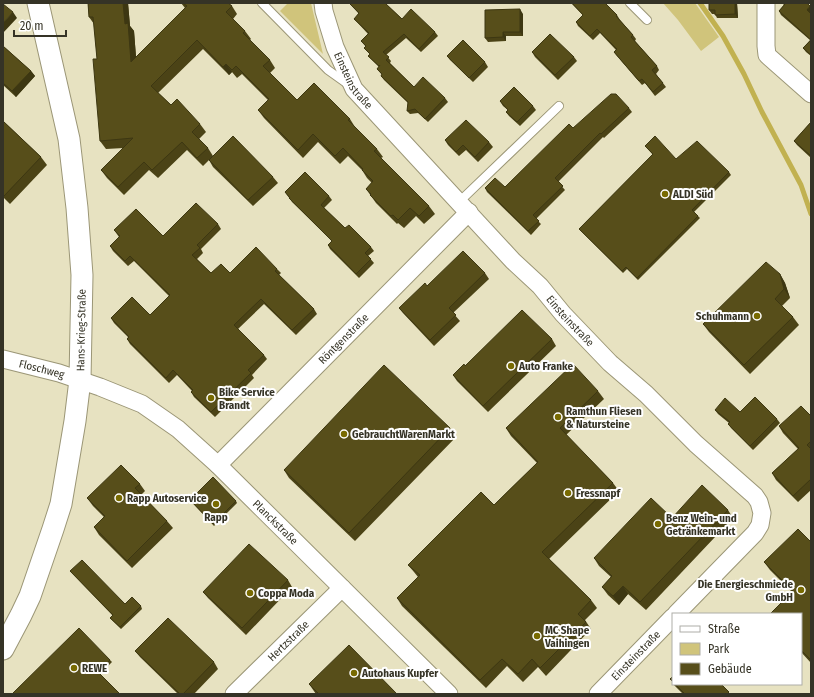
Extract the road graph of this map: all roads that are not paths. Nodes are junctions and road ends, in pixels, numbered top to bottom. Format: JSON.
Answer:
{"nodes":[{"id":1,"x":38,"y":3,"type":"edge"},
{"id":2,"x":262,"y":3,"type":"edge"},
{"id":3,"x":322,"y":3,"type":"edge"},
{"id":4,"x":630,"y":3,"type":"edge"},
{"id":5,"x":766,"y":3,"type":"edge"},
{"id":6,"x":647,"y":20,"type":"dead end"},
{"id":7,"x":354,"y":89,"type":"junction"},
{"id":8,"x":811,"y":94,"type":"edge"},
{"id":9,"x":559,"y":106,"type":"dead end"},
{"id":10,"x":464,"y":207,"type":"junction"},
{"id":11,"x":3,"y":359,"type":"edge"},
{"id":12,"x":80,"y":380,"type":"junction"},
{"id":13,"x":218,"y":465,"type":"junction"},
{"id":14,"x":342,"y":588,"type":"junction"},
{"id":15,"x":677,"y":613,"type":"edge"},
{"id":16,"x":672,"y":618,"type":"edge"},
{"id":17,"x":3,"y":649,"type":"edge"},
{"id":18,"x":234,"y":694,"type":"edge"},
{"id":19,"x":449,"y":694,"type":"edge"},
{"id":20,"x":598,"y":694,"type":"edge"}],
"edges":[{"from":1,"to":12,"type":"street","name":"Hans-Krieg-Straße"},
{"from":2,"to":7,"type":"lane"},
{"from":3,"to":7,"type":"street","name":"Einsteinstraße"},
{"from":4,"to":6,"type":"lane"},
{"from":5,"to":8,"type":"street"},
{"from":7,"to":10,"type":"street","name":"Einsteinstraße"},
{"from":9,"to":10,"type":"lane"},
{"from":10,"to":13,"type":"street","name":"Röntgenstraße"},
{"from":10,"to":15,"type":"street","name":"Einsteinstraße"},
{"from":11,"to":12,"type":"street","name":"Floschweg"},
{"from":12,"to":13,"type":"street","name":"Planckstraße"},
{"from":12,"to":17,"type":"street","name":"Hans-Krieg-Straße"},
{"from":13,"to":14,"type":"street","name":"Planckstraße"},
{"from":14,"to":18,"type":"street","name":"Hertzstraße"},
{"from":14,"to":19,"type":"street","name":"Planckstraße"},
{"from":16,"to":20,"type":"street","name":"Einsteinstraße"}]}
